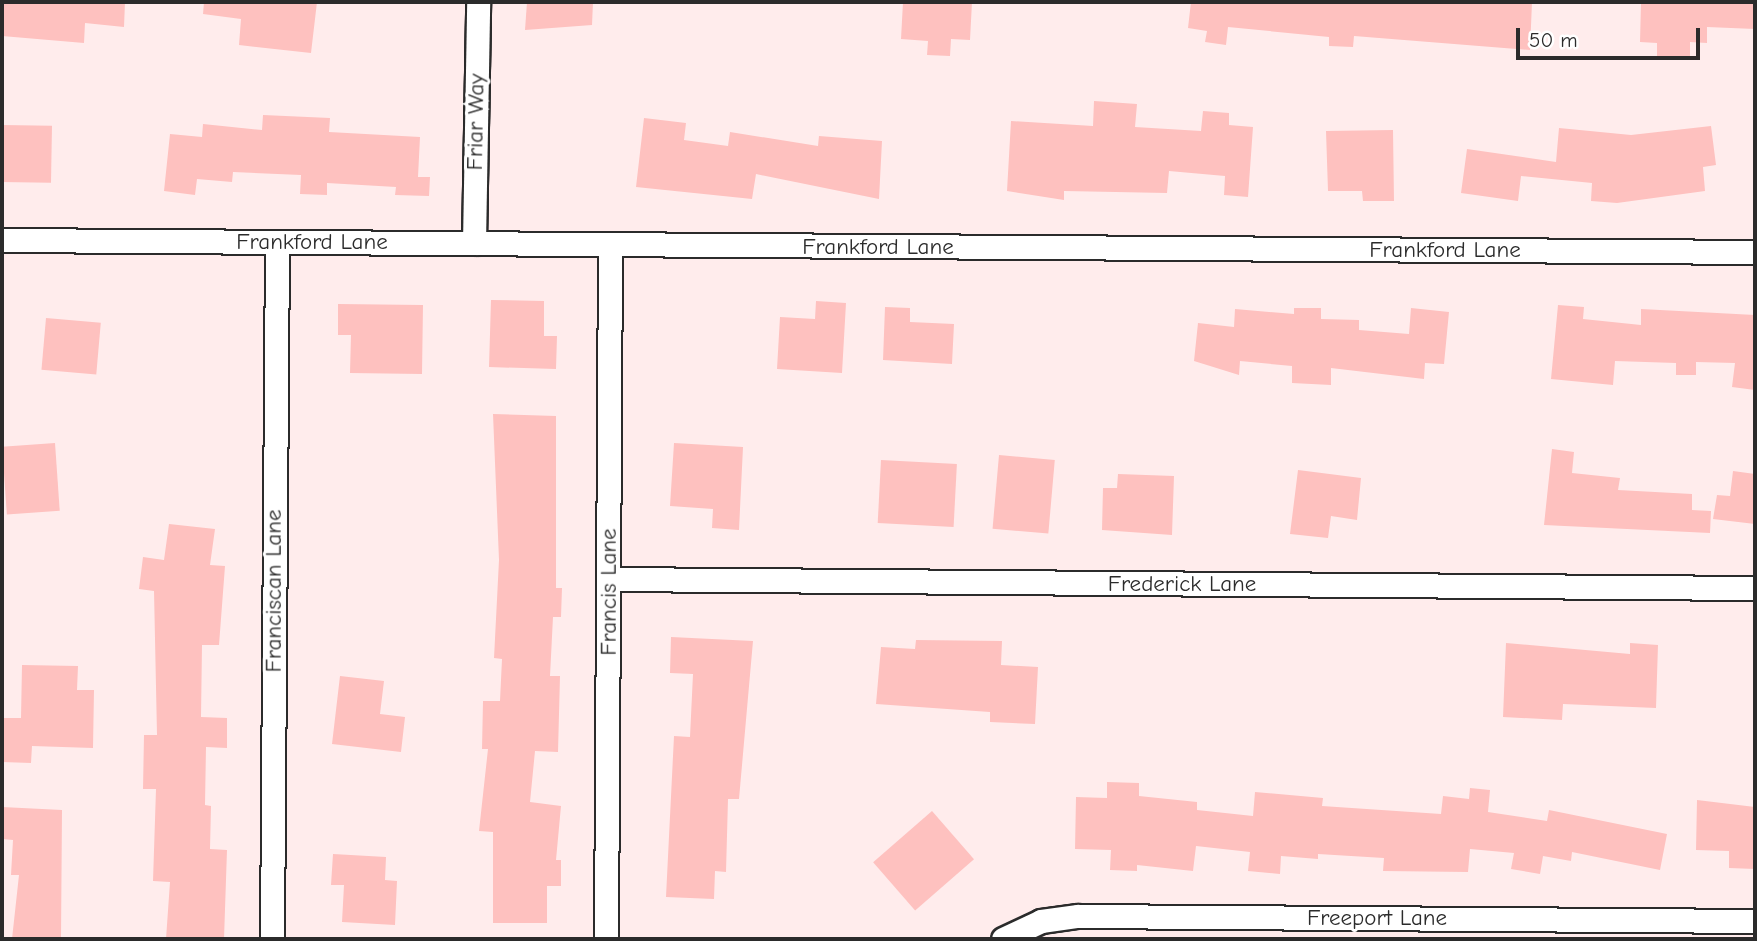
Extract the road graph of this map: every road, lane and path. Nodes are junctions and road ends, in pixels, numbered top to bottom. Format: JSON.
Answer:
{"nodes":[{"id":1,"x":478,"y":2,"type":"edge"},
{"id":2,"x":2,"y":240,"type":"edge"},
{"id":3,"x":277,"y":242,"type":"junction"},
{"id":4,"x":474,"y":243,"type":"junction"},
{"id":5,"x":610,"y":245,"type":"junction"},
{"id":6,"x":1755,"y":252,"type":"edge"},
{"id":7,"x":609,"y":579,"type":"junction"},
{"id":8,"x":1755,"y":588,"type":"edge"},
{"id":9,"x":1755,"y":921,"type":"edge"},
{"id":10,"x":272,"y":939,"type":"edge"},
{"id":11,"x":606,"y":939,"type":"edge"},
{"id":12,"x":1003,"y":939,"type":"edge"}],
"edges":[{"from":1,"to":4,"type":"street","name":"Friar Way"},
{"from":2,"to":3,"type":"street","name":"Frankford Lane"},
{"from":3,"to":4,"type":"street","name":"Frankford Lane"},
{"from":3,"to":10,"type":"street","name":"Franciscan Lane"},
{"from":4,"to":5,"type":"street","name":"Frankford Lane"},
{"from":5,"to":6,"type":"street","name":"Frankford Lane"},
{"from":5,"to":7,"type":"street","name":"Francis Lane"},
{"from":7,"to":8,"type":"street","name":"Frederick Lane"},
{"from":7,"to":11,"type":"street","name":"Francis Lane"},
{"from":9,"to":12,"type":"street","name":"Freeport Lane"}]}
